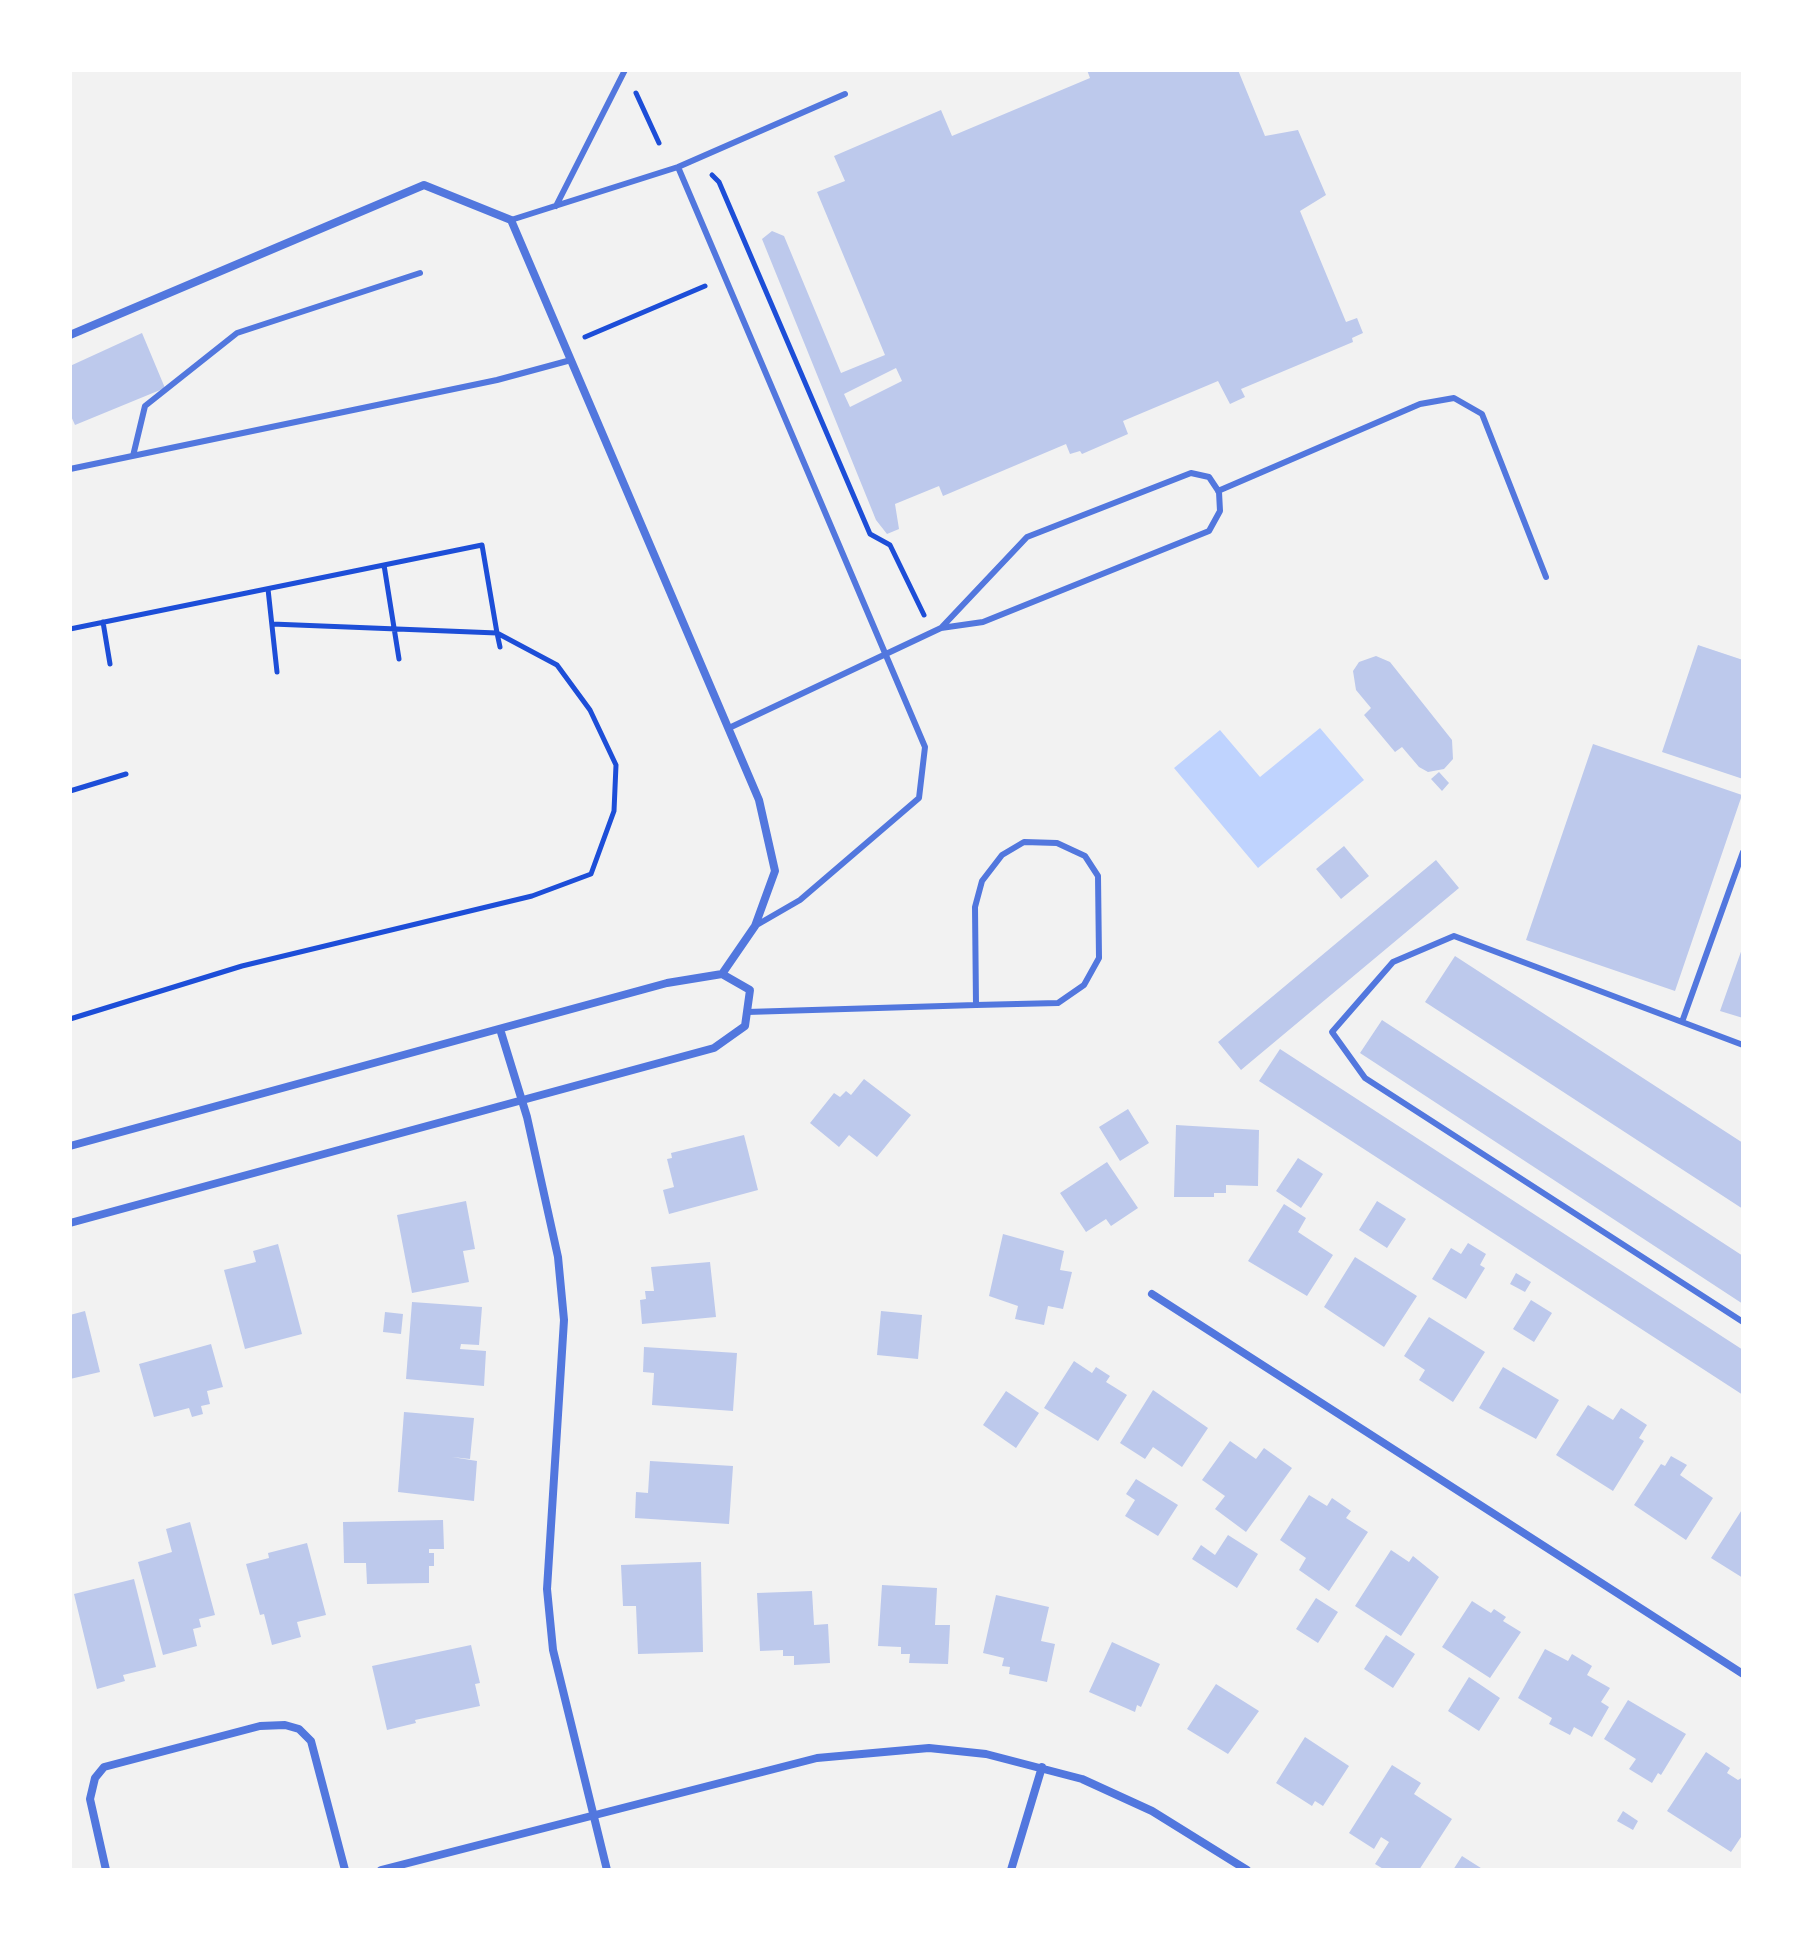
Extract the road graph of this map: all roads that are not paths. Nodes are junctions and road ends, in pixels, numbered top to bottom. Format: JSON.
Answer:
{"nodes":[{"id":1,"x":625,"y":70,"type":"edge"},
{"id":2,"x":845,"y":94,"type":"dead end"},
{"id":3,"x":678,"y":167,"type":"junction"},
{"id":4,"x":556,"y":206,"type":"junction"},
{"id":5,"x":511,"y":220,"type":"junction"},
{"id":6,"x":420,"y":273,"type":"dead end"},
{"id":7,"x":70,"y":335,"type":"edge"},
{"id":8,"x":571,"y":360,"type":"junction"},
{"id":9,"x":133,"y":456,"type":"junction"},
{"id":10,"x":70,"y":469,"type":"edge"},
{"id":11,"x":1218,"y":491,"type":"junction"},
{"id":12,"x":1546,"y":577,"type":"dead end"},
{"id":13,"x":941,"y":628,"type":"junction"},
{"id":14,"x":884,"y":652,"type":"junction"},
{"id":15,"x":729,"y":728,"type":"junction"},
{"id":16,"x":1743,"y":852,"type":"edge"},
{"id":17,"x":755,"y":926,"type":"junction"},
{"id":18,"x":722,"y":974,"type":"junction"},
{"id":19,"x":976,"y":1005,"type":"junction"},
{"id":20,"x":747,"y":1012,"type":"junction"},
{"id":21,"x":1682,"y":1022,"type":"junction"},
{"id":22,"x":500,"y":1029,"type":"junction"},
{"id":23,"x":1743,"y":1045,"type":"edge"},
{"id":24,"x":521,"y":1099,"type":"junction"},
{"id":25,"x":70,"y":1146,"type":"edge"},
{"id":26,"x":70,"y":1223,"type":"edge"},
{"id":27,"x":1152,"y":1294,"type":"dead end"},
{"id":28,"x":1743,"y":1322,"type":"edge"},
{"id":29,"x":1743,"y":1674,"type":"edge"},
{"id":30,"x":1042,"y":1767,"type":"junction"},
{"id":31,"x":593,"y":1816,"type":"junction"},
{"id":32,"x":106,"y":1870,"type":"edge"},
{"id":33,"x":345,"y":1870,"type":"edge"},
{"id":34,"x":381,"y":1870,"type":"edge"},
{"id":35,"x":607,"y":1870,"type":"edge"},
{"id":36,"x":1011,"y":1870,"type":"edge"},
{"id":37,"x":1247,"y":1870,"type":"edge"}],
"edges":[{"from":1,"to":4,"type":"lane"},
{"from":2,"to":3,"type":"lane"},
{"from":3,"to":4,"type":"lane"},
{"from":3,"to":14,"type":"lane"},
{"from":4,"to":5,"type":"lane"},
{"from":5,"to":7,"type":"street"},
{"from":5,"to":8,"type":"street"},
{"from":6,"to":9,"type":"lane"},
{"from":8,"to":9,"type":"lane"},
{"from":8,"to":15,"type":"street"},
{"from":9,"to":10,"type":"lane"},
{"from":11,"to":12,"type":"lane"},
{"from":11,"to":13,"type":"lane"},
{"from":11,"to":13,"type":"lane"},
{"from":13,"to":14,"type":"lane"},
{"from":14,"to":15,"type":"lane"},
{"from":14,"to":17,"type":"lane"},
{"from":15,"to":17,"type":"street"},
{"from":16,"to":21,"type":"lane"},
{"from":17,"to":18,"type":"street"},
{"from":18,"to":20,"type":"street"},
{"from":18,"to":22,"type":"street"},
{"from":19,"to":19,"type":"lane"},
{"from":19,"to":20,"type":"lane"},
{"from":20,"to":24,"type":"street"},
{"from":21,"to":23,"type":"lane"},
{"from":21,"to":28,"type":"lane"},
{"from":22,"to":24,"type":"street"},
{"from":22,"to":25,"type":"street"},
{"from":24,"to":26,"type":"street"},
{"from":24,"to":31,"type":"street"},
{"from":27,"to":29,"type":"street"},
{"from":30,"to":31,"type":"street"},
{"from":30,"to":36,"type":"street"},
{"from":30,"to":37,"type":"street"},
{"from":31,"to":34,"type":"street"},
{"from":31,"to":35,"type":"street"},
{"from":32,"to":33,"type":"street"}]}
